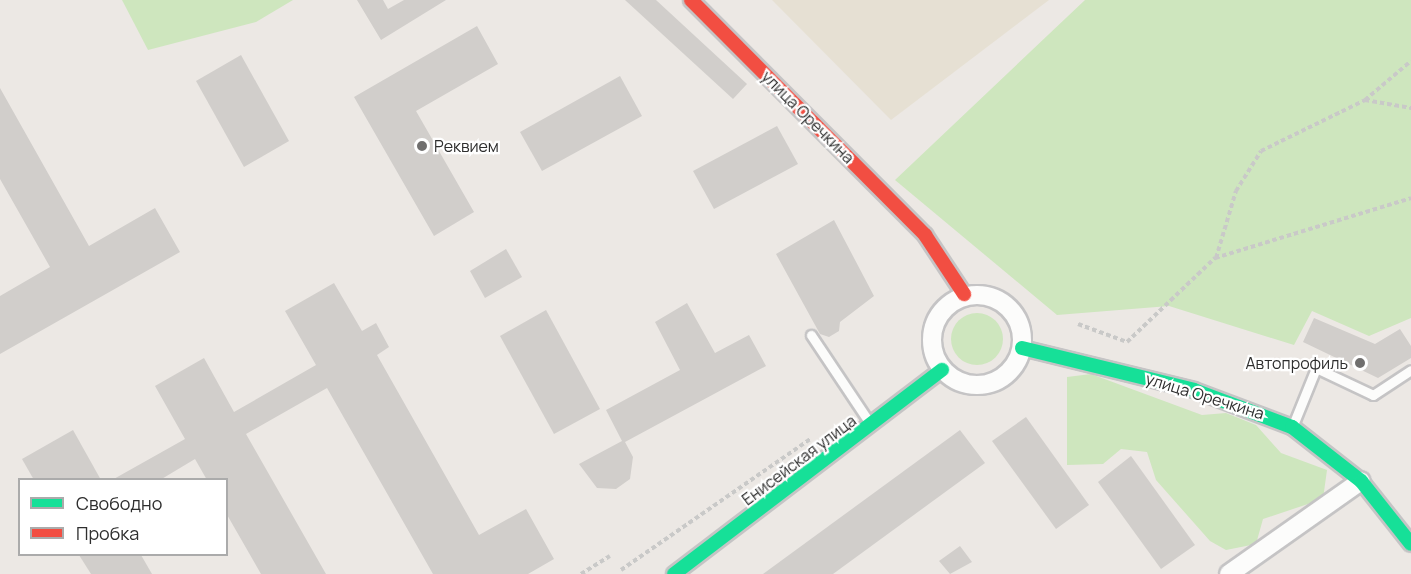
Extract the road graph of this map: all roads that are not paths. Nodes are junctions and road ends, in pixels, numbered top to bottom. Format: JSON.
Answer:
{"nodes":[{"id":1,"x":691,"y":0,"type":"edge"},
{"id":2,"x":964,"y":294,"type":"junction"},
{"id":3,"x":811,"y":335,"type":"dead end"},
{"id":4,"x":1022,"y":348,"type":"junction"},
{"id":5,"x":942,"y":370,"type":"junction"},
{"id":6,"x":1411,"y":370,"type":"edge"},
{"id":7,"x":872,"y":427,"type":"junction"},
{"id":8,"x":1292,"y":427,"type":"junction"},
{"id":9,"x":1361,"y":481,"type":"junction"},
{"id":10,"x":1411,"y":544,"type":"edge"},
{"id":11,"x":674,"y":574,"type":"edge"},
{"id":12,"x":1229,"y":574,"type":"edge"}],
"edges":[{"from":1,"to":2,"type":"street","name":"улица Оречкина"},
{"from":2,"to":4,"type":"street"},
{"from":2,"to":5,"type":"street"},
{"from":3,"to":7,"type":"lane"},
{"from":4,"to":5,"type":"street"},
{"from":4,"to":8,"type":"street","name":"улица Оречкина"},
{"from":5,"to":7,"type":"street","name":"Енисейская улица"},
{"from":6,"to":8,"type":"lane"},
{"from":7,"to":11,"type":"street","name":"Енисейская улица"},
{"from":8,"to":9,"type":"street","name":"улица Оречкина"},
{"from":9,"to":10,"type":"street","name":"улица Оречкина"},
{"from":9,"to":12,"type":"street"}]}
